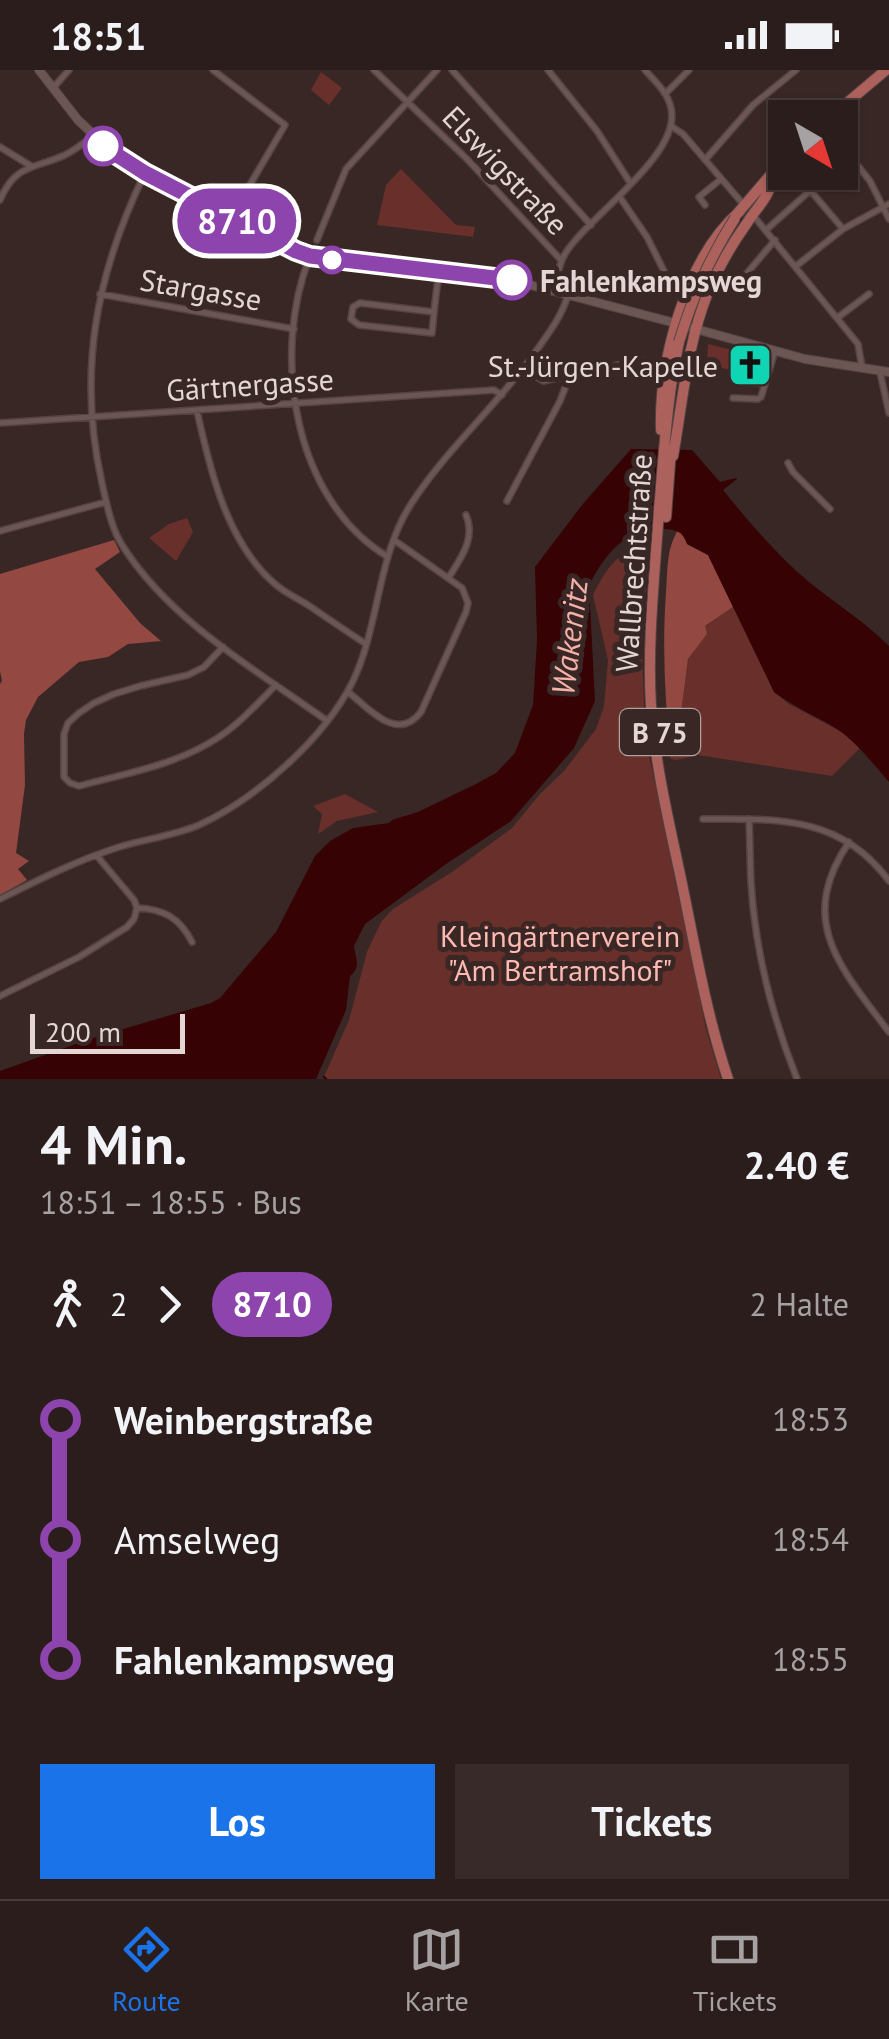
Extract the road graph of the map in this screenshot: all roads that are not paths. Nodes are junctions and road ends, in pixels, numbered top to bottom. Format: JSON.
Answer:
{"nodes":[{"id":1,"x":38,"y":70,"type":"edge"},
{"id":2,"x":70,"y":70,"type":"edge"},
{"id":3,"x":214,"y":70,"type":"edge"},
{"id":4,"x":374,"y":70,"type":"edge"},
{"id":5,"x":437,"y":70,"type":"edge"},
{"id":6,"x":452,"y":70,"type":"edge"},
{"id":7,"x":548,"y":70,"type":"edge"},
{"id":8,"x":645,"y":70,"type":"edge"},
{"id":9,"x":689,"y":70,"type":"edge"},
{"id":10,"x":796,"y":70,"type":"edge"},
{"id":11,"x":887,"y":73,"type":"edge"},
{"id":12,"x":52,"y":88,"type":"junction"},
{"id":13,"x":666,"y":94,"type":"junction"},
{"id":14,"x":852,"y":100,"type":"edge"},
{"id":15,"x":858,"y":100,"type":"edge"},
{"id":16,"x":408,"y":101,"type":"junction"},
{"id":17,"x":671,"y":126,"type":"junction"},
{"id":18,"x":92,"y":136,"type":"junction"},
{"id":19,"x":0,"y":147,"type":"edge"},
{"id":20,"x":705,"y":160,"type":"junction"},
{"id":21,"x":31,"y":166,"type":"junction"},
{"id":22,"x":858,"y":166,"type":"edge"},
{"id":23,"x":145,"y":173,"type":"junction"},
{"id":24,"x":720,"y":179,"type":"junction"},
{"id":25,"x":768,"y":180,"type":"edge"},
{"id":26,"x":630,"y":184,"type":"junction"},
{"id":27,"x":768,"y":187,"type":"edge"},
{"id":28,"x":810,"y":190,"type":"joint"},
{"id":29,"x":619,"y":196,"type":"junction"},
{"id":30,"x":0,"y":200,"type":"edge"},
{"id":31,"x":705,"y":205,"type":"dead end"},
{"id":32,"x":885,"y":205,"type":"edge"},
{"id":33,"x":744,"y":212,"type":"junction"},
{"id":34,"x":230,"y":218,"type":"junction"},
{"id":35,"x":889,"y":218,"type":"edge"},
{"id":36,"x":591,"y":225,"type":"junction"},
{"id":37,"x":766,"y":230,"type":"junction"},
{"id":38,"x":843,"y":230,"type":"junction"},
{"id":39,"x":317,"y":240,"type":"dead end"},
{"id":40,"x":775,"y":240,"type":"junction"},
{"id":41,"x":310,"y":256,"type":"junction"},
{"id":42,"x":561,"y":260,"type":"junction"},
{"id":43,"x":796,"y":266,"type":"junction"},
{"id":44,"x":438,"y":272,"type":"junction"},
{"id":45,"x":676,"y":286,"type":"dead end"},
{"id":46,"x":737,"y":286,"type":"dead end"},
{"id":47,"x":554,"y":291,"type":"junction"},
{"id":48,"x":100,"y":294,"type":"junction"},
{"id":49,"x":869,"y":294,"type":"dead end"},
{"id":50,"x":568,"y":295,"type":"junction"},
{"id":51,"x":434,"y":312,"type":"junction"},
{"id":52,"x":837,"y":318,"type":"junction"},
{"id":53,"x":676,"y":323,"type":"junction"},
{"id":54,"x":294,"y":329,"type":"junction"},
{"id":55,"x":696,"y":330,"type":"junction"},
{"id":56,"x":682,"y":341,"type":"junction"},
{"id":57,"x":775,"y":352,"type":"junction"},
{"id":58,"x":641,"y":360,"type":"dead end"},
{"id":59,"x":862,"y":367,"type":"junction"},
{"id":60,"x":524,"y":368,"type":"junction"},
{"id":61,"x":884,"y":371,"type":"edge"},
{"id":62,"x":570,"y":375,"type":"junction"},
{"id":63,"x":502,"y":394,"type":"junction"},
{"id":64,"x":733,"y":398,"type":"dead end"},
{"id":65,"x":297,"y":403,"type":"junction"},
{"id":66,"x":197,"y":410,"type":"junction"},
{"id":67,"x":889,"y":413,"type":"edge"},
{"id":68,"x":92,"y":418,"type":"junction"},
{"id":69,"x":0,"y":423,"type":"edge"},
{"id":70,"x":788,"y":463,"type":"dead end"},
{"id":71,"x":508,"y":501,"type":"dead end"},
{"id":72,"x":106,"y":502,"type":"junction"},
{"id":73,"x":830,"y":509,"type":"dead end"},
{"id":74,"x":466,"y":515,"type":"dead end"},
{"id":75,"x":0,"y":531,"type":"edge"},
{"id":76,"x":394,"y":540,"type":"junction"},
{"id":77,"x":388,"y":558,"type":"junction"},
{"id":78,"x":450,"y":577,"type":"junction"},
{"id":79,"x":366,"y":644,"type":"junction"},
{"id":80,"x":222,"y":647,"type":"junction"},
{"id":81,"x":276,"y":685,"type":"junction"},
{"id":82,"x":347,"y":692,"type":"junction"},
{"id":83,"x":326,"y":720,"type":"junction"},
{"id":84,"x":703,"y":819,"type":"dead end"},
{"id":85,"x":749,"y":819,"type":"junction"},
{"id":86,"x":850,"y":842,"type":"junction"},
{"id":87,"x":96,"y":856,"type":"junction"},
{"id":88,"x":889,"y":881,"type":"edge"},
{"id":89,"x":0,"y":900,"type":"edge"},
{"id":90,"x":138,"y":908,"type":"junction"},
{"id":91,"x":192,"y":942,"type":"dead end"},
{"id":92,"x":0,"y":996,"type":"edge"},
{"id":93,"x":889,"y":1032,"type":"edge"},
{"id":94,"x":731,"y":1079,"type":"edge"},
{"id":95,"x":798,"y":1079,"type":"edge"}],
"edges":[{"from":1,"to":12,"type":"main road"},
{"from":2,"to":12,"type":"street"},
{"from":3,"to":34,"type":"street"},
{"from":4,"to":16,"type":"street","name":"Elswigstraße"},
{"from":5,"to":16,"type":"street"},
{"from":6,"to":36,"type":"street"},
{"from":7,"to":26,"type":"street"},
{"from":8,"to":13,"type":"street"},
{"from":9,"to":13,"type":"street"},
{"from":10,"to":20,"type":"street"},
{"from":11,"to":14,"type":"main road"},
{"from":11,"to":15,"type":"main road"},
{"from":12,"to":18,"type":"main road"},
{"from":13,"to":17,"type":"street"},
{"from":16,"to":39,"type":"street"},
{"from":16,"to":42,"type":"street","name":"Elswigstraße"},
{"from":17,"to":20,"type":"street"},
{"from":17,"to":26,"type":"street"},
{"from":18,"to":21,"type":"street"},
{"from":18,"to":23,"type":"main road"},
{"from":19,"to":21,"type":"street"},
{"from":20,"to":24,"type":"street"},
{"from":21,"to":30,"type":"street"},
{"from":22,"to":32,"type":"street"},
{"from":23,"to":34,"type":"main road"},
{"from":23,"to":48,"type":"street"},
{"from":24,"to":31,"type":"street"},
{"from":24,"to":33,"type":"street"},
{"from":25,"to":33,"type":"main road","number":"B 75"},
{"from":26,"to":29,"type":"street"},
{"from":27,"to":33,"type":"main road","number":"B 75"},
{"from":28,"to":37,"type":"street"},
{"from":28,"to":38,"type":"street"},
{"from":29,"to":36,"type":"street"},
{"from":29,"to":45,"type":"street"},
{"from":32,"to":35,"type":"street"},
{"from":32,"to":38,"type":"street"},
{"from":33,"to":37,"type":"street"},
{"from":33,"to":53,"type":"main road"},
{"from":33,"to":55,"type":"main road"},
{"from":33,"to":56,"type":"main road","number":"B 75","bridge":true},
{"from":34,"to":41,"type":"main road"},
{"from":36,"to":42,"type":"street"},
{"from":37,"to":40,"type":"street"},
{"from":38,"to":43,"type":"street"},
{"from":40,"to":43,"type":"street"},
{"from":40,"to":46,"type":"street"},
{"from":41,"to":44,"type":"main road"},
{"from":41,"to":54,"type":"street"},
{"from":42,"to":47,"type":"street"},
{"from":43,"to":52,"type":"street"},
{"from":44,"to":47,"type":"main road"},
{"from":44,"to":51,"type":"street"},
{"from":47,"to":50,"type":"main road"},
{"from":48,"to":54,"type":"street","name":"Stargasse"},
{"from":48,"to":68,"type":"street"},
{"from":49,"to":52,"type":"street"},
{"from":50,"to":53,"type":"main road"},
{"from":50,"to":60,"type":"street"},
{"from":51,"to":51,"type":"street"},
{"from":52,"to":59,"type":"street"},
{"from":53,"to":55,"type":"main road"},
{"from":53,"to":56,"type":"main road"},
{"from":54,"to":65,"type":"street"},
{"from":55,"to":56,"type":"main road"},
{"from":55,"to":57,"type":"main road"},
{"from":56,"to":94,"type":"main road","name":"Wallbrechtstraße","number":"B 75"},
{"from":57,"to":59,"type":"main road"},
{"from":57,"to":64,"type":"street"},
{"from":58,"to":62,"type":"street"},
{"from":59,"to":61,"type":"main road"},
{"from":60,"to":62,"type":"street"},
{"from":60,"to":63,"type":"street"},
{"from":61,"to":67,"type":"street"},
{"from":62,"to":71,"type":"street"},
{"from":63,"to":65,"type":"street","name":"Gärtnergasse"},
{"from":63,"to":76,"type":"street"},
{"from":65,"to":66,"type":"street","name":"Gärtnergasse"},
{"from":65,"to":77,"type":"street"},
{"from":66,"to":68,"type":"street","name":"Gärtnergasse"},
{"from":66,"to":79,"type":"street"},
{"from":68,"to":69,"type":"street","name":"Gärtnergasse"},
{"from":68,"to":72,"type":"street"},
{"from":70,"to":73,"type":"street"},
{"from":72,"to":75,"type":"street"},
{"from":72,"to":80,"type":"street"},
{"from":74,"to":78,"type":"street"},
{"from":76,"to":77,"type":"street"},
{"from":76,"to":78,"type":"street"},
{"from":77,"to":79,"type":"street"},
{"from":78,"to":82,"type":"street"},
{"from":79,"to":82,"type":"street"},
{"from":80,"to":81,"type":"street"},
{"from":80,"to":81,"type":"street"},
{"from":81,"to":83,"type":"street"},
{"from":82,"to":83,"type":"street"},
{"from":83,"to":87,"type":"street"},
{"from":84,"to":85,"type":"street"},
{"from":85,"to":86,"type":"street"},
{"from":85,"to":95,"type":"street"},
{"from":86,"to":88,"type":"street"},
{"from":86,"to":93,"type":"street"},
{"from":87,"to":89,"type":"street"},
{"from":87,"to":90,"type":"street"},
{"from":90,"to":91,"type":"street"},
{"from":90,"to":92,"type":"street"}]}
